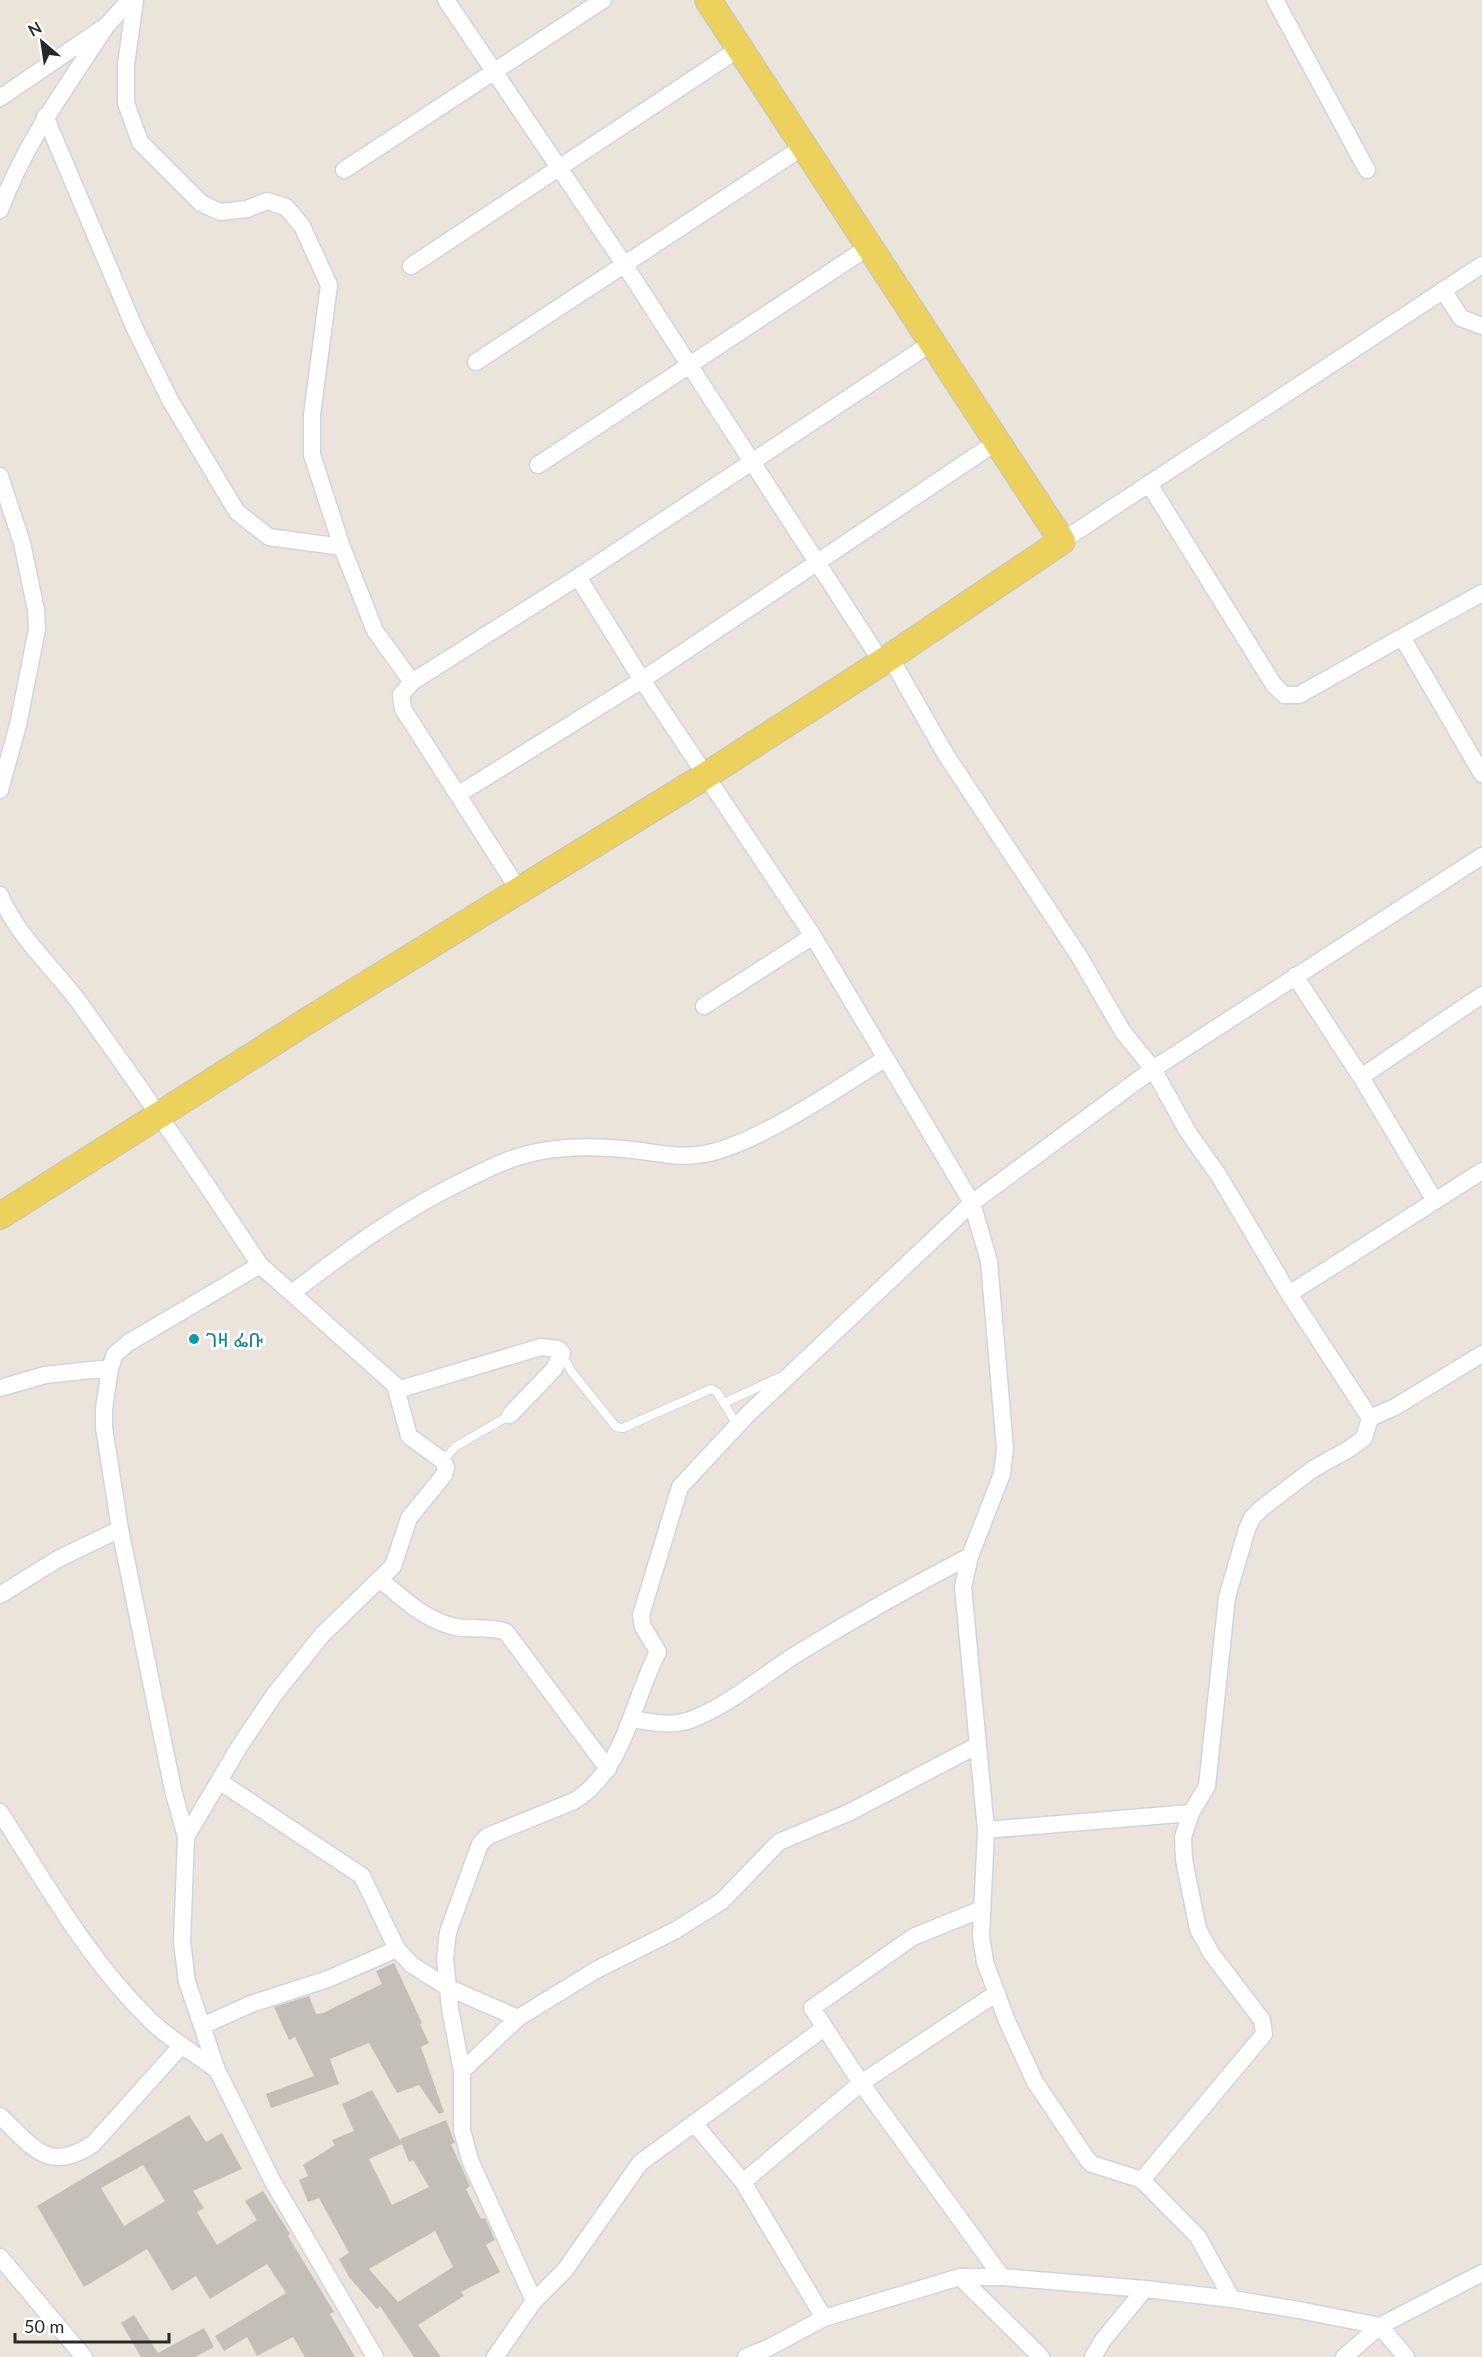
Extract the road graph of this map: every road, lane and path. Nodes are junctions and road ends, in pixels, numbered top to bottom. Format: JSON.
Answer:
{"nodes":[{"id":1,"x":130,"y":0,"type":"edge"},
{"id":2,"x":135,"y":0,"type":"edge"},
{"id":3,"x":446,"y":0,"type":"edge"},
{"id":4,"x":603,"y":0,"type":"edge"},
{"id":5,"x":708,"y":0,"type":"edge"},
{"id":6,"x":1275,"y":0,"type":"edge"},
{"id":7,"x":106,"y":25,"type":"junction"},
{"id":8,"x":740,"y":48,"type":"junction"},
{"id":9,"x":495,"y":71,"type":"junction"},
{"id":10,"x":0,"y":98,"type":"edge"},
{"id":11,"x":45,"y":116,"type":"junction"},
{"id":12,"x":806,"y":145,"type":"junction"},
{"id":13,"x":559,"y":166,"type":"junction"},
{"id":14,"x":344,"y":170,"type":"dead end"},
{"id":15,"x":1367,"y":170,"type":"dead end"},
{"id":16,"x":0,"y":210,"type":"edge"},
{"id":17,"x":870,"y":246,"type":"junction"},
{"id":18,"x":624,"y":264,"type":"junction"},
{"id":19,"x":1482,"y":265,"type":"edge"},
{"id":20,"x":411,"y":266,"type":"dead end"},
{"id":21,"x":1443,"y":290,"type":"junction"},
{"id":22,"x":1482,"y":326,"type":"edge"},
{"id":23,"x":933,"y":342,"type":"junction"},
{"id":24,"x":476,"y":362,"type":"dead end"},
{"id":25,"x":690,"y":365,"type":"junction"},
{"id":26,"x":998,"y":441,"type":"junction"},
{"id":27,"x":752,"y":462,"type":"junction"},
{"id":28,"x":538,"y":465,"type":"dead end"},
{"id":29,"x":0,"y":476,"type":"edge"},
{"id":30,"x":1149,"y":484,"type":"junction"},
{"id":31,"x":1062,"y":541,"type":"junction"},
{"id":32,"x":342,"y":547,"type":"junction"},
{"id":33,"x":816,"y":562,"type":"junction"},
{"id":34,"x":578,"y":577,"type":"junction"},
{"id":35,"x":1482,"y":593,"type":"edge"},
{"id":36,"x":1402,"y":637,"type":"junction"},
{"id":37,"x":886,"y":659,"type":"junction"},
{"id":38,"x":642,"y":680,"type":"junction"},
{"id":39,"x":411,"y":682,"type":"junction"},
{"id":40,"x":1482,"y":774,"type":"edge"},
{"id":41,"x":705,"y":776,"type":"junction"},
{"id":42,"x":0,"y":790,"type":"edge"},
{"id":43,"x":459,"y":794,"type":"junction"},
{"id":44,"x":1482,"y":856,"type":"edge"},
{"id":45,"x":520,"y":892,"type":"junction"},
{"id":46,"x":0,"y":895,"type":"edge"},
{"id":47,"x":813,"y":936,"type":"junction"},
{"id":48,"x":1295,"y":976,"type":"junction"},
{"id":49,"x":1482,"y":995,"type":"edge"},
{"id":50,"x":704,"y":1006,"type":"dead end"},
{"id":51,"x":886,"y":1058,"type":"junction"},
{"id":52,"x":1153,"y":1069,"type":"junction"},
{"id":53,"x":1361,"y":1077,"type":"junction"},
{"id":54,"x":160,"y":1115,"type":"junction"},
{"id":55,"x":1482,"y":1171,"type":"edge"},
{"id":56,"x":1436,"y":1201,"type":"junction"},
{"id":57,"x":972,"y":1203,"type":"junction"},
{"id":58,"x":0,"y":1216,"type":"edge"},
{"id":59,"x":260,"y":1265,"type":"junction"},
{"id":60,"x":292,"y":1293,"type":"junction"},
{"id":61,"x":1289,"y":1294,"type":"junction"},
{"id":62,"x":562,"y":1353,"type":"junction"},
{"id":63,"x":1480,"y":1359,"type":"edge"},
{"id":64,"x":110,"y":1368,"type":"junction"},
{"id":65,"x":791,"y":1372,"type":"junction"},
{"id":66,"x":0,"y":1388,"type":"edge"},
{"id":67,"x":397,"y":1390,"type":"junction"},
{"id":68,"x":724,"y":1403,"type":"junction"},
{"id":69,"x":510,"y":1415,"type":"joint"},
{"id":70,"x":1370,"y":1418,"type":"junction"},
{"id":71,"x":737,"y":1425,"type":"junction"},
{"id":72,"x":443,"y":1461,"type":"junction"},
{"id":73,"x":120,"y":1529,"type":"junction"},
{"id":74,"x":970,"y":1556,"type":"junction"},
{"id":75,"x":381,"y":1580,"type":"junction"},
{"id":76,"x":0,"y":1595,"type":"edge"},
{"id":77,"x":631,"y":1719,"type":"junction"},
{"id":78,"x":978,"y":1745,"type":"junction"},
{"id":79,"x":608,"y":1769,"type":"junction"},
{"id":80,"x":219,"y":1781,"type":"junction"},
{"id":81,"x":0,"y":1812,"type":"edge"},
{"id":82,"x":1191,"y":1813,"type":"junction"},
{"id":83,"x":986,"y":1830,"type":"junction"},
{"id":84,"x":186,"y":1837,"type":"junction"},
{"id":85,"x":982,"y":1909,"type":"junction"},
{"id":86,"x":397,"y":1949,"type":"junction"},
{"id":87,"x":447,"y":1987,"type":"junction"},
{"id":88,"x":997,"y":1994,"type":"junction"},
{"id":89,"x":518,"y":2018,"type":"junction"},
{"id":90,"x":202,"y":2026,"type":"junction"},
{"id":91,"x":824,"y":2028,"type":"junction"},
{"id":92,"x":182,"y":2044,"type":"junction"},
{"id":93,"x":218,"y":2070,"type":"junction"},
{"id":94,"x":462,"y":2071,"type":"junction"},
{"id":95,"x":861,"y":2083,"type":"junction"},
{"id":96,"x":0,"y":2116,"type":"edge"},
{"id":97,"x":694,"y":2123,"type":"junction"},
{"id":98,"x":1142,"y":2180,"type":"junction"},
{"id":99,"x":743,"y":2182,"type":"junction"},
{"id":100,"x":0,"y":2257,"type":"edge"},
{"id":101,"x":1482,"y":2273,"type":"edge"},
{"id":102,"x":960,"y":2277,"type":"junction"},
{"id":103,"x":1002,"y":2277,"type":"junction"},
{"id":104,"x":1145,"y":2289,"type":"junction"},
{"id":105,"x":1232,"y":2299,"type":"junction"},
{"id":106,"x":534,"y":2301,"type":"junction"},
{"id":107,"x":824,"y":2318,"type":"junction"},
{"id":108,"x":1380,"y":2326,"type":"junction"},
{"id":109,"x":84,"y":2357,"type":"edge"},
{"id":110,"x":375,"y":2357,"type":"edge"},
{"id":111,"x":495,"y":2357,"type":"edge"},
{"id":112,"x":746,"y":2357,"type":"edge"},
{"id":113,"x":1041,"y":2357,"type":"edge"},
{"id":114,"x":1093,"y":2357,"type":"edge"},
{"id":115,"x":1344,"y":2357,"type":"edge"},
{"id":116,"x":1406,"y":2357,"type":"edge"}],
"edges":[{"from":1,"to":7,"type":"street"},
{"from":2,"to":32,"type":"street"},
{"from":3,"to":9,"type":"street"},
{"from":4,"to":9,"type":"street"},
{"from":5,"to":8,"type":"main road"},
{"from":6,"to":15,"type":"street"},
{"from":7,"to":10,"type":"street"},
{"from":7,"to":11,"type":"street"},
{"from":8,"to":12,"type":"main road"},
{"from":8,"to":13,"type":"street"},
{"from":9,"to":13,"type":"street"},
{"from":9,"to":14,"type":"street"},
{"from":11,"to":16,"type":"street"},
{"from":11,"to":32,"type":"street"},
{"from":12,"to":17,"type":"main road"},
{"from":12,"to":18,"type":"street"},
{"from":13,"to":18,"type":"street"},
{"from":13,"to":20,"type":"street"},
{"from":17,"to":23,"type":"main road"},
{"from":17,"to":25,"type":"street"},
{"from":18,"to":24,"type":"street"},
{"from":18,"to":25,"type":"street"},
{"from":19,"to":21,"type":"street"},
{"from":21,"to":22,"type":"street"},
{"from":21,"to":30,"type":"street"},
{"from":23,"to":26,"type":"main road"},
{"from":23,"to":27,"type":"street"},
{"from":25,"to":27,"type":"street"},
{"from":25,"to":28,"type":"street"},
{"from":26,"to":31,"type":"main road"},
{"from":26,"to":33,"type":"street"},
{"from":27,"to":33,"type":"street"},
{"from":27,"to":34,"type":"street"},
{"from":29,"to":42,"type":"street"},
{"from":30,"to":31,"type":"street"},
{"from":30,"to":36,"type":"street"},
{"from":31,"to":37,"type":"main road"},
{"from":32,"to":39,"type":"street"},
{"from":33,"to":37,"type":"street"},
{"from":33,"to":38,"type":"street"},
{"from":34,"to":38,"type":"street"},
{"from":34,"to":39,"type":"street"},
{"from":35,"to":36,"type":"street"},
{"from":36,"to":40,"type":"street"},
{"from":37,"to":41,"type":"main road"},
{"from":37,"to":52,"type":"street"},
{"from":38,"to":41,"type":"street"},
{"from":38,"to":43,"type":"street"},
{"from":39,"to":43,"type":"street"},
{"from":41,"to":45,"type":"main road"},
{"from":41,"to":47,"type":"street"},
{"from":43,"to":45,"type":"street"},
{"from":44,"to":48,"type":"street"},
{"from":45,"to":54,"type":"main road"},
{"from":46,"to":54,"type":"street"},
{"from":47,"to":50,"type":"street"},
{"from":47,"to":51,"type":"street"},
{"from":48,"to":52,"type":"street"},
{"from":48,"to":53,"type":"street"},
{"from":49,"to":53,"type":"street"},
{"from":51,"to":57,"type":"street"},
{"from":51,"to":60,"type":"street"},
{"from":52,"to":57,"type":"street"},
{"from":52,"to":61,"type":"street"},
{"from":53,"to":56,"type":"street"},
{"from":54,"to":58,"type":"main road"},
{"from":54,"to":59,"type":"street"},
{"from":55,"to":56,"type":"street"},
{"from":56,"to":61,"type":"street"},
{"from":57,"to":65,"type":"street"},
{"from":57,"to":74,"type":"street"},
{"from":59,"to":60,"type":"street"},
{"from":59,"to":64,"type":"street"},
{"from":60,"to":67,"type":"street"},
{"from":61,"to":70,"type":"street"},
{"from":62,"to":67,"type":"street"},
{"from":62,"to":68,"type":"lane"},
{"from":62,"to":69,"type":"street"},
{"from":63,"to":70,"type":"street"},
{"from":64,"to":66,"type":"street"},
{"from":64,"to":73,"type":"street"},
{"from":65,"to":68,"type":"lane"},
{"from":65,"to":71,"type":"street"},
{"from":67,"to":72,"type":"street"},
{"from":68,"to":71,"type":"lane"},
{"from":69,"to":72,"type":"lane"},
{"from":70,"to":82,"type":"street"},
{"from":71,"to":77,"type":"street"},
{"from":72,"to":75,"type":"street"},
{"from":73,"to":76,"type":"street"},
{"from":73,"to":84,"type":"street"},
{"from":74,"to":77,"type":"street"},
{"from":74,"to":78,"type":"street"},
{"from":75,"to":79,"type":"street"},
{"from":75,"to":80,"type":"street"},
{"from":77,"to":79,"type":"street"},
{"from":78,"to":83,"type":"street"},
{"from":78,"to":89,"type":"street"},
{"from":79,"to":87,"type":"street"},
{"from":80,"to":84,"type":"street"},
{"from":80,"to":86,"type":"street"},
{"from":81,"to":92,"type":"street"},
{"from":82,"to":83,"type":"street"},
{"from":82,"to":98,"type":"street"},
{"from":83,"to":85,"type":"street"},
{"from":84,"to":90,"type":"street"},
{"from":85,"to":88,"type":"street"},
{"from":85,"to":91,"type":"street"},
{"from":86,"to":87,"type":"street"},
{"from":86,"to":90,"type":"street"},
{"from":87,"to":89,"type":"street"},
{"from":87,"to":94,"type":"street"},
{"from":88,"to":95,"type":"street"},
{"from":88,"to":98,"type":"street"},
{"from":89,"to":94,"type":"street"},
{"from":90,"to":93,"type":"street"},
{"from":91,"to":95,"type":"street"},
{"from":91,"to":97,"type":"street"},
{"from":92,"to":93,"type":"street"},
{"from":92,"to":96,"type":"street"},
{"from":93,"to":110,"type":"street"},
{"from":94,"to":106,"type":"street"},
{"from":95,"to":99,"type":"street"},
{"from":95,"to":103,"type":"street"},
{"from":97,"to":99,"type":"street"},
{"from":97,"to":106,"type":"street"},
{"from":98,"to":105,"type":"street"},
{"from":99,"to":107,"type":"street"},
{"from":100,"to":109,"type":"street"},
{"from":101,"to":108,"type":"street"},
{"from":102,"to":103,"type":"street"},
{"from":102,"to":107,"type":"street"},
{"from":102,"to":113,"type":"street"},
{"from":103,"to":104,"type":"street"},
{"from":104,"to":105,"type":"street"},
{"from":104,"to":114,"type":"street"},
{"from":105,"to":108,"type":"street"},
{"from":106,"to":111,"type":"street"},
{"from":107,"to":112,"type":"street"},
{"from":108,"to":115,"type":"street"},
{"from":108,"to":116,"type":"street"}]}
